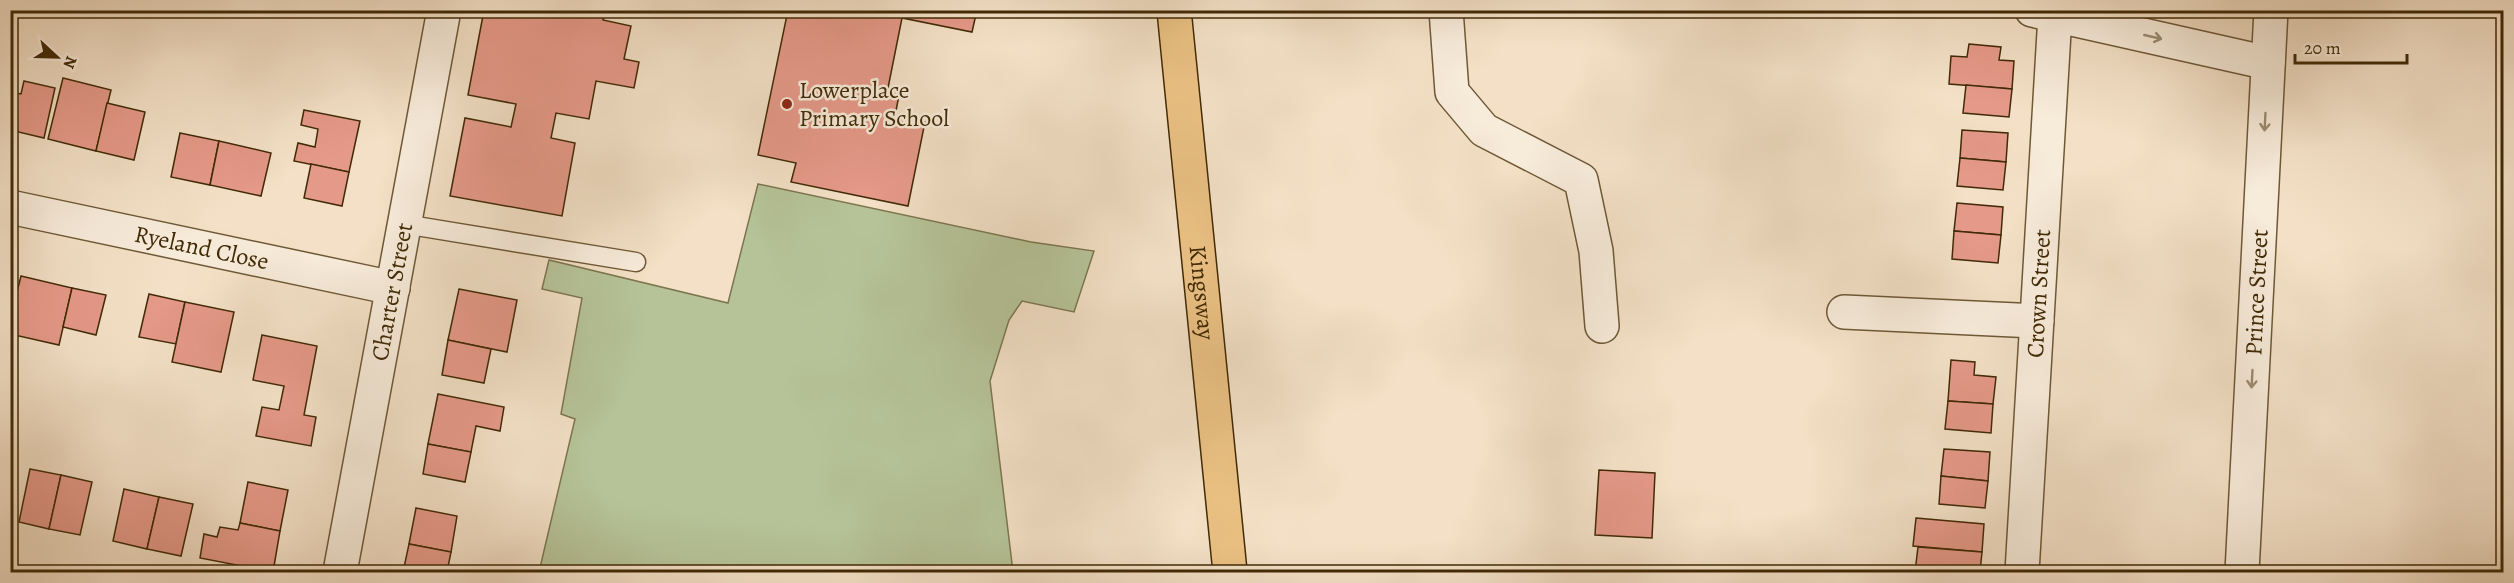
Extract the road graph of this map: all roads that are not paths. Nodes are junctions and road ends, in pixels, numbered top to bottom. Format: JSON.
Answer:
{"nodes":[{"id":1,"x":444,"y":10,"type":"edge"},
{"id":2,"x":1174,"y":10,"type":"edge"},
{"id":3,"x":1446,"y":10,"type":"edge"},
{"id":4,"x":2271,"y":10,"type":"edge"},
{"id":5,"x":2043,"y":13,"type":"edge"},
{"id":6,"x":2124,"y":20,"type":"edge"},
{"id":7,"x":2268,"y":63,"type":"junction"},
{"id":8,"x":10,"y":207,"type":"edge"},
{"id":9,"x":404,"y":224,"type":"junction"},
{"id":10,"x":636,"y":262,"type":"dead end"},
{"id":11,"x":393,"y":288,"type":"junction"},
{"id":12,"x":1844,"y":312,"type":"dead end"},
{"id":13,"x":2037,"y":321,"type":"junction"},
{"id":14,"x":1602,"y":326,"type":"dead end"},
{"id":15,"x":339,"y":573,"type":"edge"},
{"id":16,"x":1230,"y":573,"type":"edge"},
{"id":17,"x":2022,"y":573,"type":"edge"},
{"id":18,"x":2242,"y":573,"type":"edge"}],
"edges":[{"from":1,"to":9,"type":"street","name":"Charter Street"},
{"from":2,"to":16,"type":"highway","name":"Kingsway"},
{"from":3,"to":14,"type":"street"},
{"from":4,"to":7,"type":"street","name":"Prince Street"},
{"from":5,"to":6,"type":"street"},
{"from":5,"to":13,"type":"street","name":"Crown Street"},
{"from":6,"to":7,"type":"street","one_way":true},
{"from":7,"to":18,"type":"street","name":"Prince Street","one_way":true},
{"from":8,"to":11,"type":"street","name":"Ryeland Close"},
{"from":9,"to":10,"type":"lane"},
{"from":9,"to":11,"type":"street","name":"Charter Street"},
{"from":11,"to":15,"type":"street","name":"Charter Street"},
{"from":12,"to":13,"type":"street"},
{"from":13,"to":17,"type":"street","name":"Crown Street"}]}
